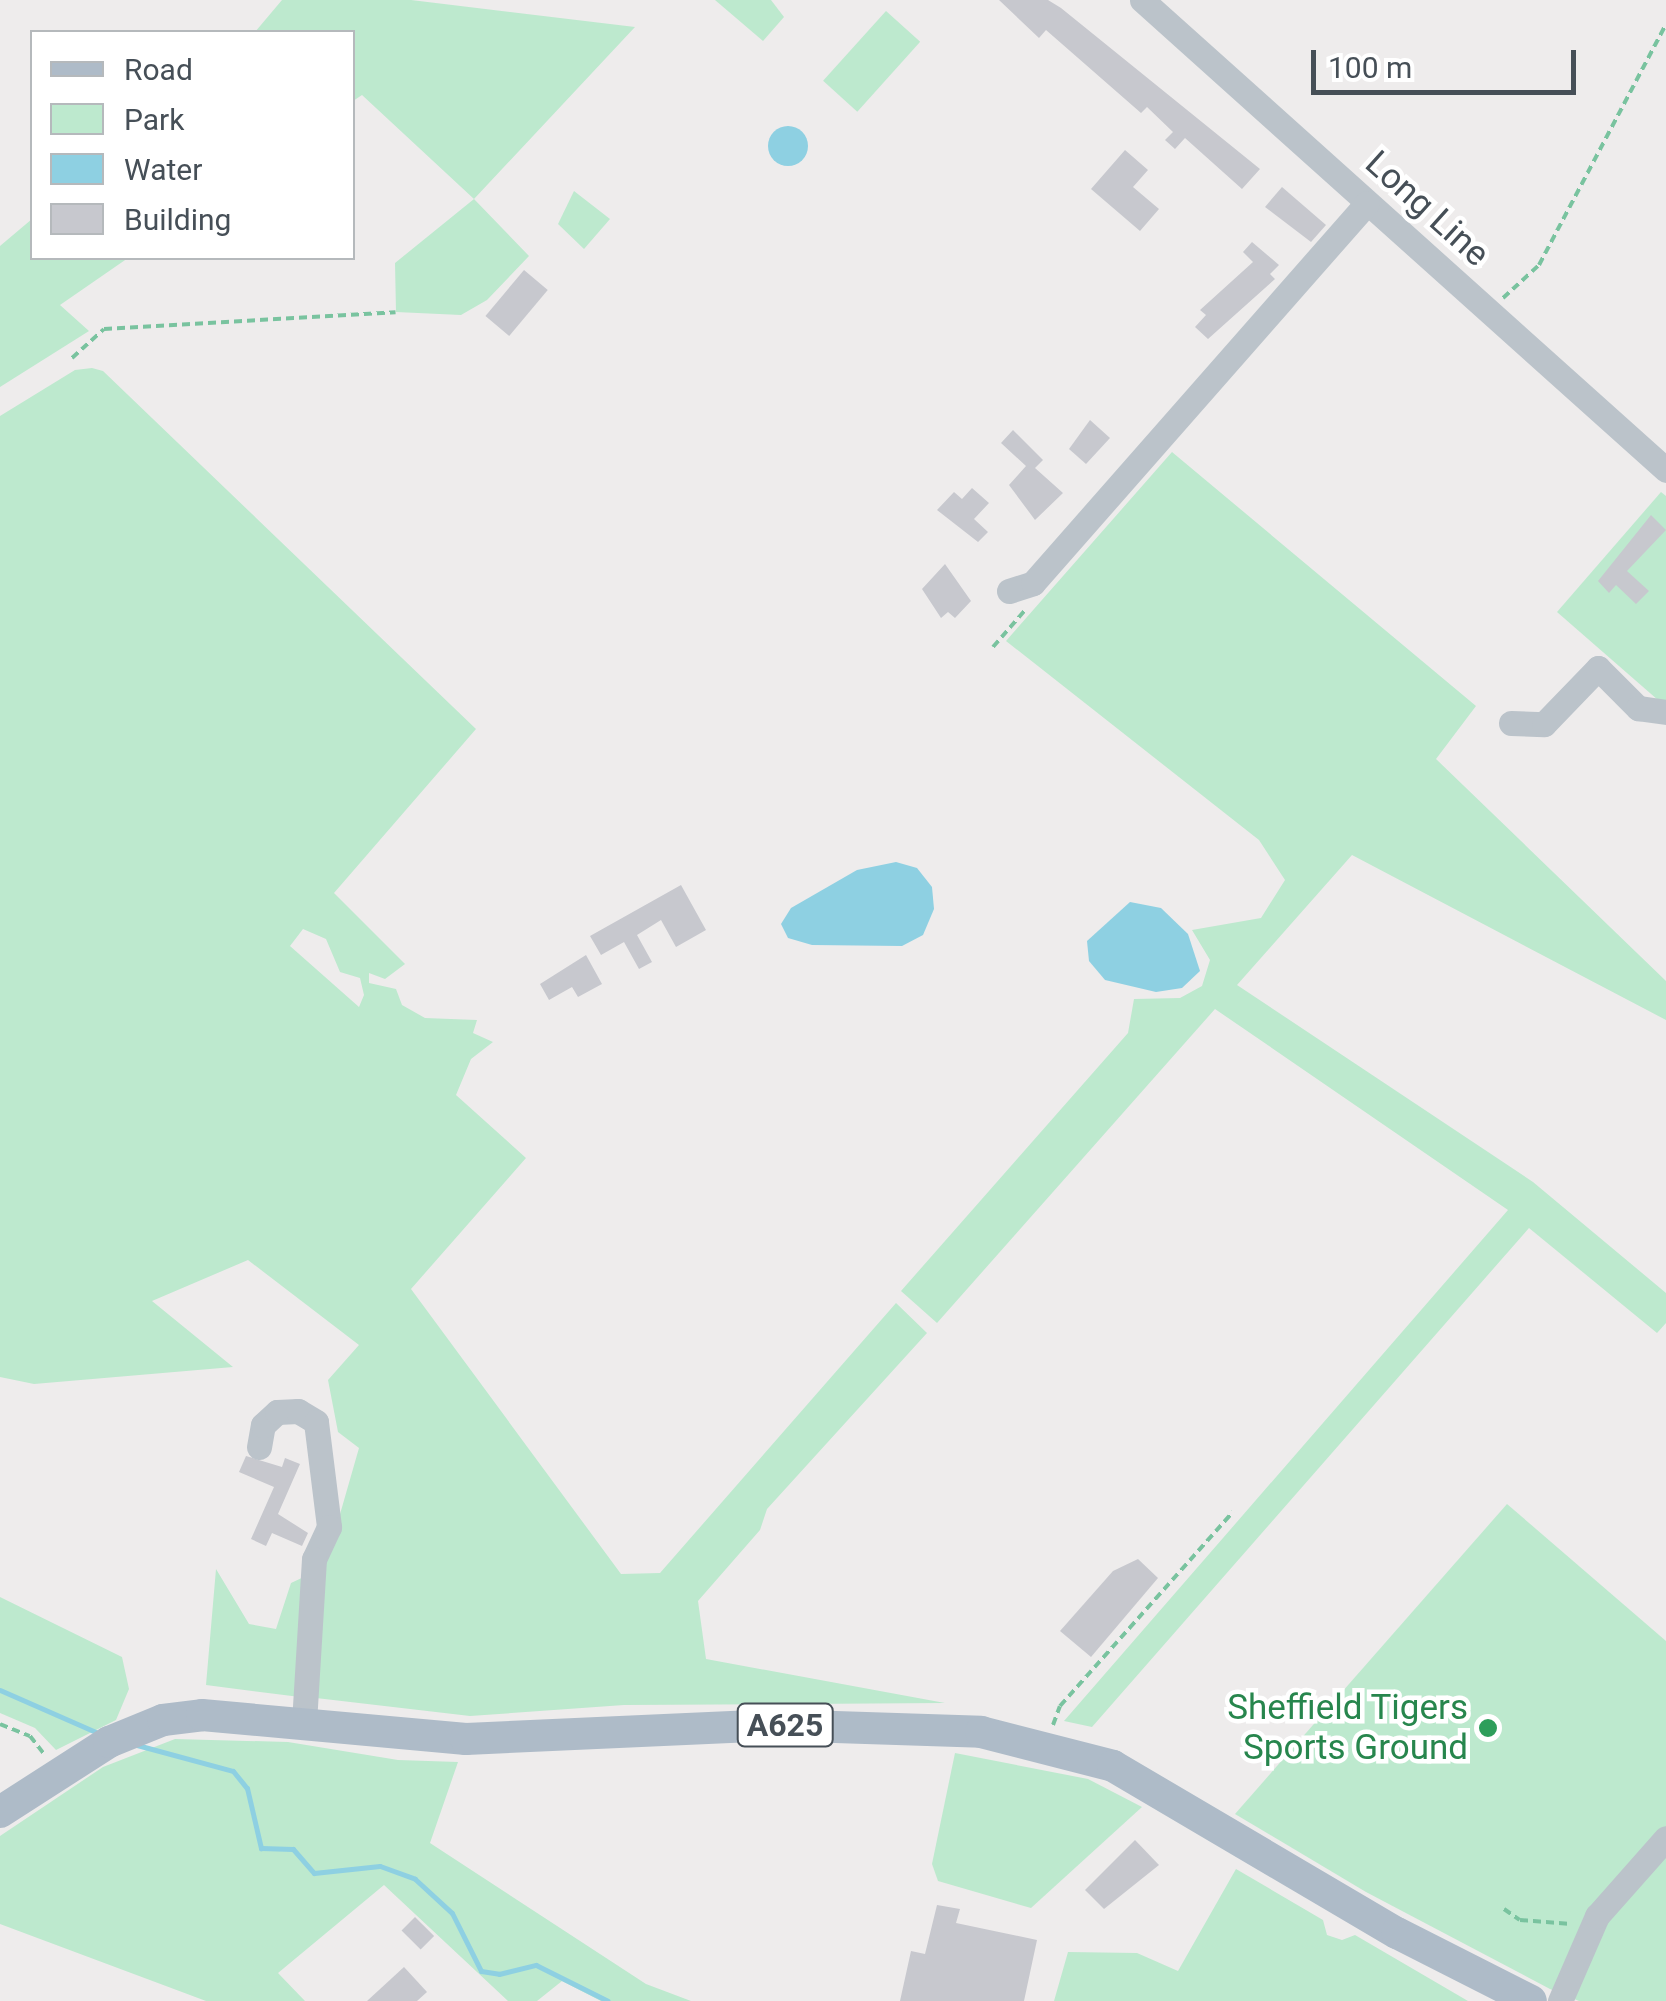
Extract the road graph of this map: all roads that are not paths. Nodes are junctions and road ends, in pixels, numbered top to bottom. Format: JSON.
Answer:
{"nodes":[{"id":1,"x":1142,"y":0,"type":"edge"},
{"id":2,"x":1367,"y":203,"type":"junction"},
{"id":3,"x":1666,"y":470,"type":"edge"},
{"id":4,"x":1009,"y":591,"type":"dead end"},
{"id":5,"x":1666,"y":712,"type":"edge"},
{"id":6,"x":1511,"y":722,"type":"dead end"},
{"id":7,"x":259,"y":1447,"type":"dead end"},
{"id":8,"x":304,"y":1724,"type":"junction"},
{"id":9,"x":0,"y":1812,"type":"edge"},
{"id":10,"x":1666,"y":1838,"type":"edge"},
{"id":11,"x":1531,"y":2001,"type":"edge"},
{"id":12,"x":1560,"y":2001,"type":"edge"}],
"edges":[{"from":1,"to":2,"type":"street","name":"Long Line"},
{"from":2,"to":3,"type":"street","name":"Long Line"},
{"from":2,"to":4,"type":"street"},
{"from":5,"to":6,"type":"street"},
{"from":7,"to":8,"type":"street"},
{"from":8,"to":9,"type":"main road","number":"A625"},
{"from":8,"to":11,"type":"main road","number":"A625"},
{"from":10,"to":12,"type":"street"}]}
